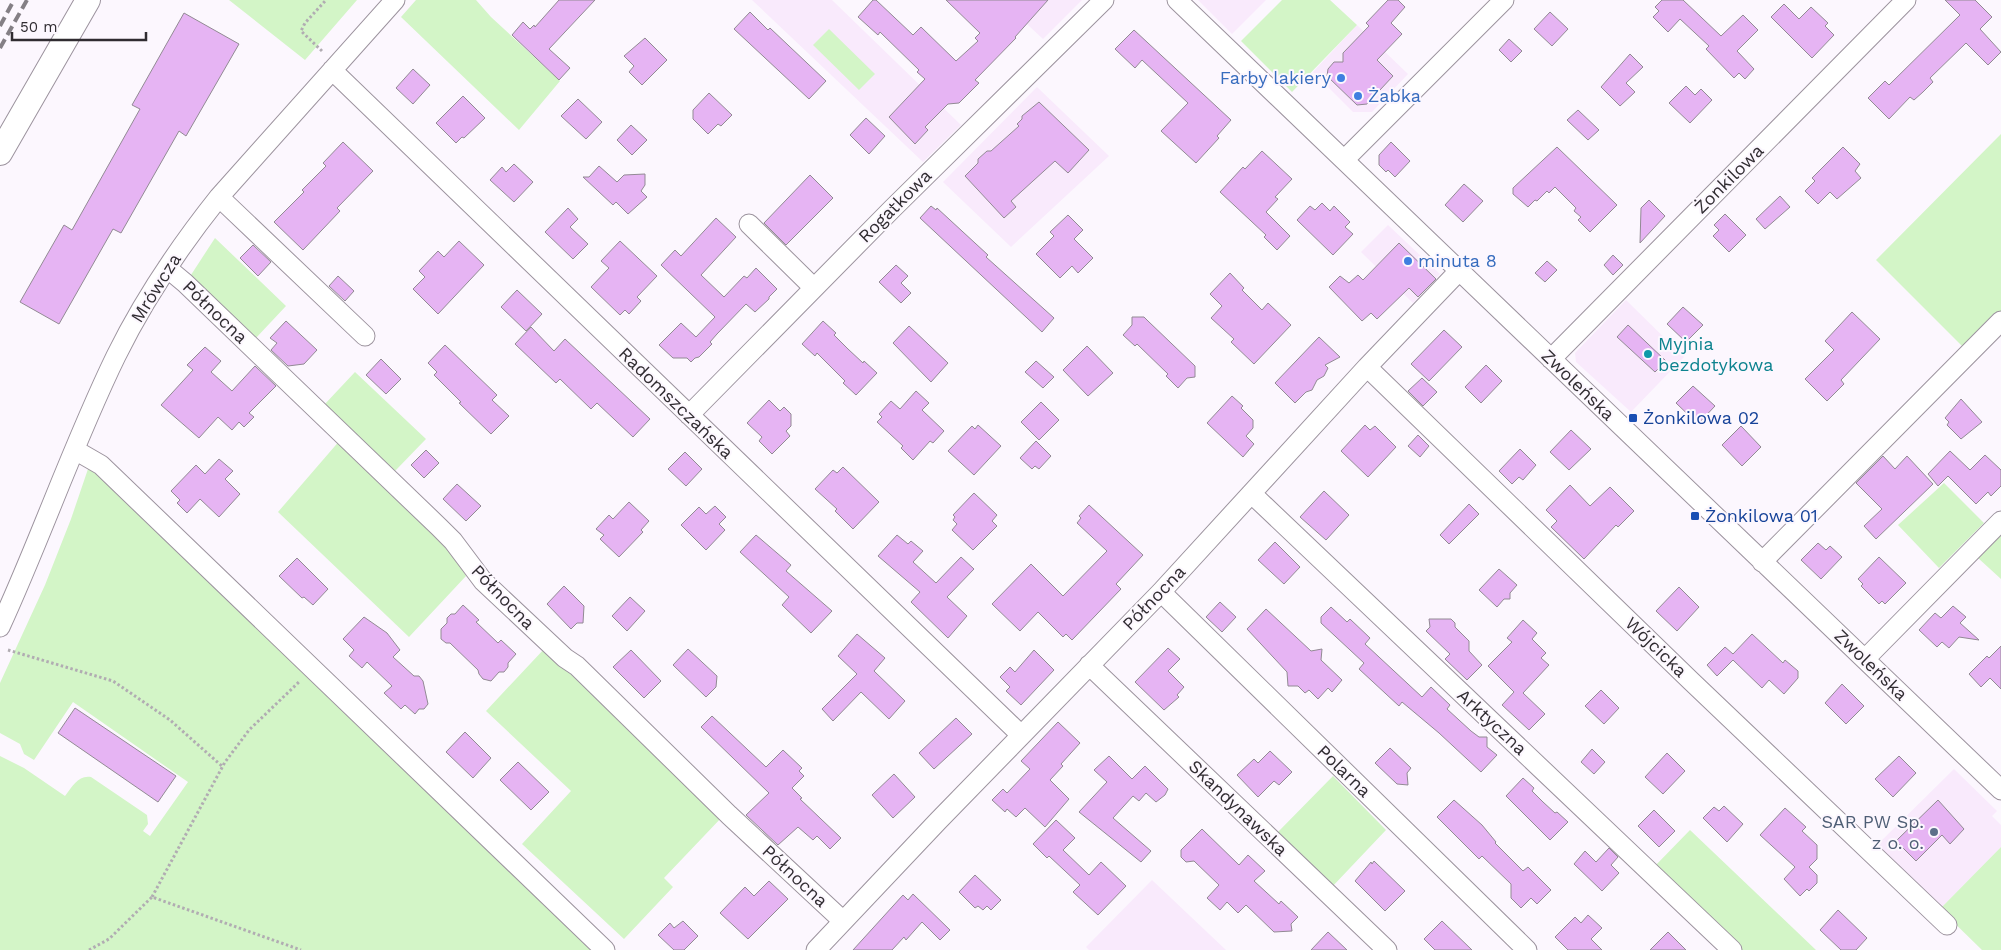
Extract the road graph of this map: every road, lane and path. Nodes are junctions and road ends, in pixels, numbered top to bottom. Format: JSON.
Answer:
{"nodes":[{"id":1,"x":88,"y":0,"type":"edge"},
{"id":2,"x":326,"y":0,"type":"edge"},
{"id":3,"x":395,"y":0,"type":"edge"},
{"id":4,"x":1104,"y":0,"type":"edge"},
{"id":5,"x":1177,"y":0,"type":"edge"},
{"id":6,"x":1504,"y":0,"type":"edge"},
{"id":7,"x":1906,"y":0,"type":"edge"},
{"id":8,"x":322,"y":51,"type":"dead end"},
{"id":9,"x":332,"y":70,"type":"junction"},
{"id":10,"x":0,"y":153,"type":"edge"},
{"id":11,"x":1344,"y":160,"type":"junction"},
{"id":12,"x":219,"y":197,"type":"junction"},
{"id":13,"x":749,"y":224,"type":"dead end"},
{"id":14,"x":167,"y":268,"type":"junction"},
{"id":15,"x":1459,"y":271,"type":"junction"},
{"id":16,"x":814,"y":288,"type":"junction"},
{"id":17,"x":2001,"y":320,"type":"edge"},
{"id":18,"x":365,"y":336,"type":"dead end"},
{"id":19,"x":1551,"y":359,"type":"junction"},
{"id":20,"x":1367,"y":367,"type":"junction"},
{"id":21,"x":689,"y":415,"type":"junction"},
{"id":22,"x":75,"y":450,"type":"junction"},
{"id":23,"x":1252,"y":494,"type":"junction"},
{"id":24,"x":2001,"y":521,"type":"edge"},
{"id":25,"x":1762,"y":562,"type":"junction"},
{"id":26,"x":1161,"y":592,"type":"junction"},
{"id":27,"x":0,"y":627,"type":"edge"},
{"id":28,"x":8,"y":650,"type":"dead end"},
{"id":29,"x":1865,"y":660,"type":"junction"},
{"id":30,"x":1090,"y":665,"type":"junction"},
{"id":31,"x":313,"y":669,"type":"junction"},
{"id":32,"x":1021,"y":735,"type":"junction"},
{"id":33,"x":223,"y":767,"type":"junction"},
{"id":34,"x":2001,"y":790,"type":"edge"},
{"id":35,"x":152,"y":897,"type":"junction"},
{"id":36,"x":843,"y":921,"type":"junction"},
{"id":37,"x":1947,"y":925,"type":"dead end"},
{"id":38,"x":89,"y":950,"type":"edge"},
{"id":39,"x":301,"y":950,"type":"edge"},
{"id":40,"x":605,"y":950,"type":"edge"},
{"id":41,"x":816,"y":950,"type":"edge"},
{"id":42,"x":1387,"y":950,"type":"edge"},
{"id":43,"x":1527,"y":950,"type":"edge"},
{"id":44,"x":1732,"y":950,"type":"edge"}],
"edges":[{"from":1,"to":10,"type":"main road"},
{"from":2,"to":8,"type":"path"},
{"from":3,"to":9,"type":"street","name":"Mrówcza"},
{"from":4,"to":16,"type":"street","name":"Rogatkowa"},
{"from":5,"to":11,"type":"street","name":"Zwoleńska"},
{"from":6,"to":11,"type":"street"},
{"from":7,"to":19,"type":"street","name":"Żonkilowa"},
{"from":9,"to":12,"type":"street","name":"Mrówcza"},
{"from":9,"to":21,"type":"street","name":"Radomszczańska"},
{"from":11,"to":15,"type":"street","name":"Zwoleńska"},
{"from":12,"to":14,"type":"street","name":"Mrówcza"},
{"from":12,"to":18,"type":"street"},
{"from":13,"to":16,"type":"street"},
{"from":14,"to":22,"type":"street","name":"Mrówcza"},
{"from":14,"to":36,"type":"street","name":"Północna"},
{"from":15,"to":19,"type":"street","name":"Zwoleńska"},
{"from":15,"to":20,"type":"street","name":"Północna"},
{"from":16,"to":21,"type":"street","name":"Rogatkowa"},
{"from":17,"to":25,"type":"street"},
{"from":19,"to":25,"type":"street","name":"Zwoleńska"},
{"from":20,"to":23,"type":"street","name":"Północna"},
{"from":20,"to":37,"type":"street","name":"Wójcicka"},
{"from":21,"to":32,"type":"street","name":"Radomszczańska"},
{"from":22,"to":27,"type":"street","name":"Mrówcza"},
{"from":22,"to":31,"type":"street"},
{"from":23,"to":26,"type":"street","name":"Północna"},
{"from":23,"to":44,"type":"street","name":"Arktyczna"},
{"from":24,"to":29,"type":"street"},
{"from":25,"to":29,"type":"street","name":"Zwoleńska"},
{"from":26,"to":30,"type":"street","name":"Północna"},
{"from":26,"to":43,"type":"street","name":"Polarna"},
{"from":28,"to":33,"type":"path"},
{"from":29,"to":34,"type":"street","name":"Zwoleńska"},
{"from":30,"to":32,"type":"street","name":"Północna"},
{"from":30,"to":42,"type":"street","name":"Skandynawska"},
{"from":31,"to":33,"type":"path"},
{"from":31,"to":40,"type":"street"},
{"from":32,"to":36,"type":"street","name":"Północna"},
{"from":33,"to":35,"type":"path"},
{"from":35,"to":38,"type":"path"},
{"from":35,"to":39,"type":"path"},
{"from":36,"to":41,"type":"street","name":"Północna"}]}
